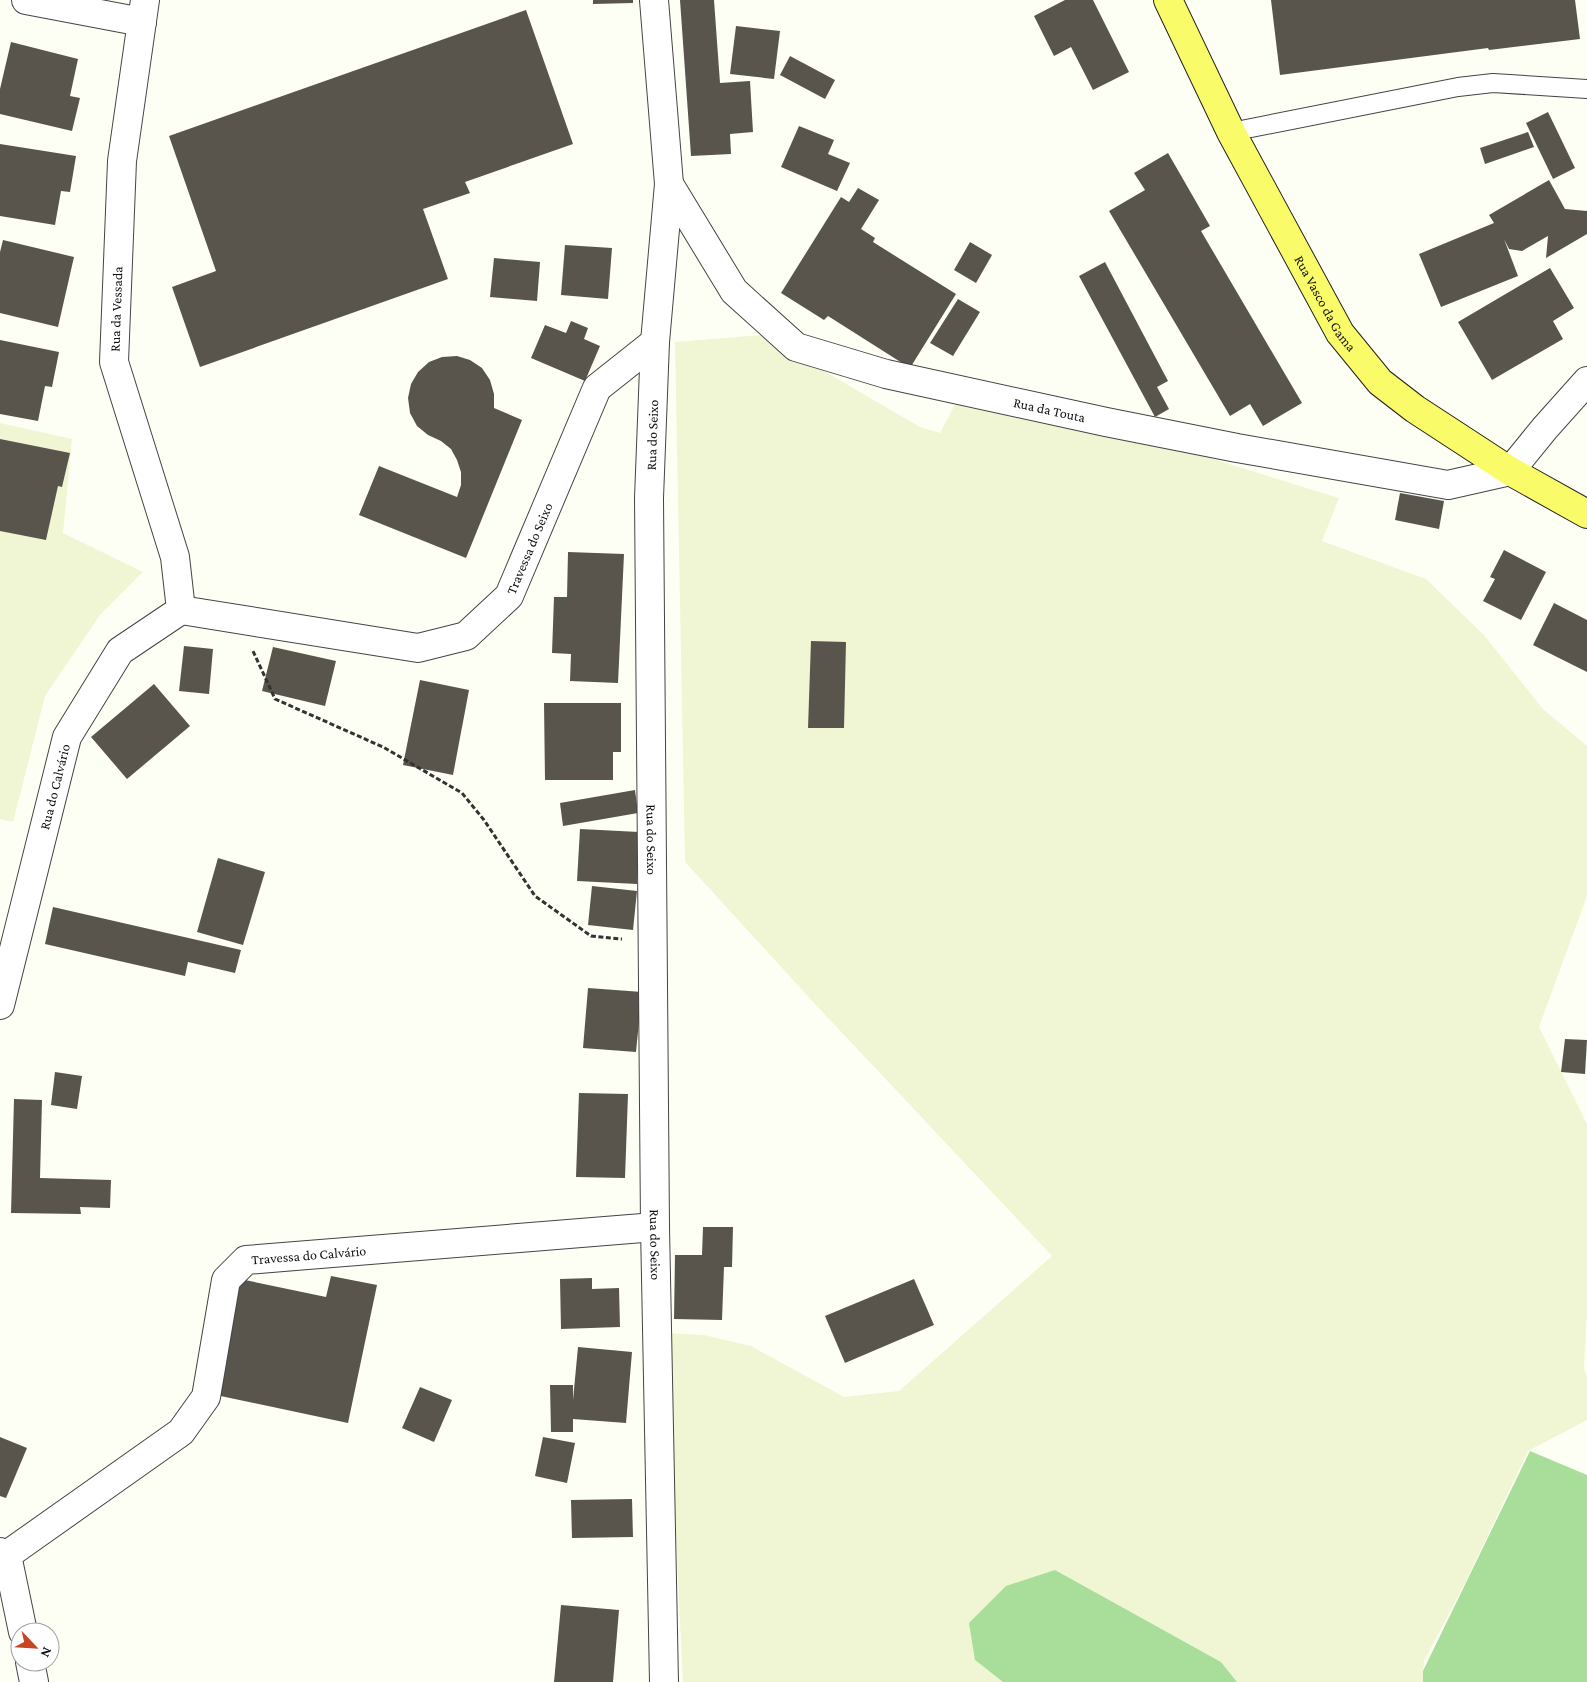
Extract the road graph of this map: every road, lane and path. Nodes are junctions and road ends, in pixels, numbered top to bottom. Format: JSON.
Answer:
{"nodes":[{"id":1,"x":26,"y":0,"type":"edge"},
{"id":2,"x":654,"y":0,"type":"edge"},
{"id":3,"x":1171,"y":1,"type":"edge"},
{"id":4,"x":143,"y":11,"type":"edge"},
{"id":5,"x":1587,"y":88,"type":"edge"},
{"id":6,"x":1231,"y":132,"type":"junction"},
{"id":7,"x":669,"y":184,"type":"junction"},
{"id":8,"x":655,"y":342,"type":"junction"},
{"id":9,"x":1587,"y":381,"type":"edge"},
{"id":10,"x":1510,"y":471,"type":"junction"},
{"id":11,"x":1587,"y":514,"type":"edge"},
{"id":12,"x":181,"y":610,"type":"junction"},
{"id":13,"x":239,"y":619,"type":"junction"},
{"id":14,"x":653,"y":942,"type":"junction"},
{"id":15,"x":0,"y":1005,"type":"edge"},
{"id":16,"x":655,"y":1227,"type":"junction"},
{"id":17,"x":4,"y":1554,"type":"edge"},
{"id":18,"x":21,"y":1622,"type":"edge"},
{"id":19,"x":664,"y":1682,"type":"edge"}],
"edges":[{"from":1,"to":4,"type":"street"},
{"from":2,"to":7,"type":"street","name":"Rua do Seixo"},
{"from":3,"to":6,"type":"main road","name":"Rua Vasco da Gama"},
{"from":4,"to":12,"type":"street","name":"Rua da Vessada"},
{"from":5,"to":6,"type":"lane"},
{"from":6,"to":10,"type":"main road","name":"Rua Vasco da Gama"},
{"from":7,"to":8,"type":"street","name":"Rua do Seixo"},
{"from":7,"to":10,"type":"street","name":"Rua da Touta"},
{"from":8,"to":13,"type":"street","name":"Travessa do Seixo"},
{"from":8,"to":14,"type":"street","name":"Rua do Seixo"},
{"from":9,"to":10,"type":"street"},
{"from":10,"to":11,"type":"main road","name":"Rua Vasco da Gama"},
{"from":12,"to":13,"type":"street","name":"Travessa do Seixo"},
{"from":12,"to":15,"type":"street","name":"Rua do Calvário"},
{"from":13,"to":14,"type":"path"},
{"from":14,"to":16,"type":"street","name":"Rua do Seixo"},
{"from":16,"to":17,"type":"street","name":"Travessa do Calvário"},
{"from":16,"to":19,"type":"street","name":"Rua do Seixo"},
{"from":17,"to":18,"type":"street"}]}
